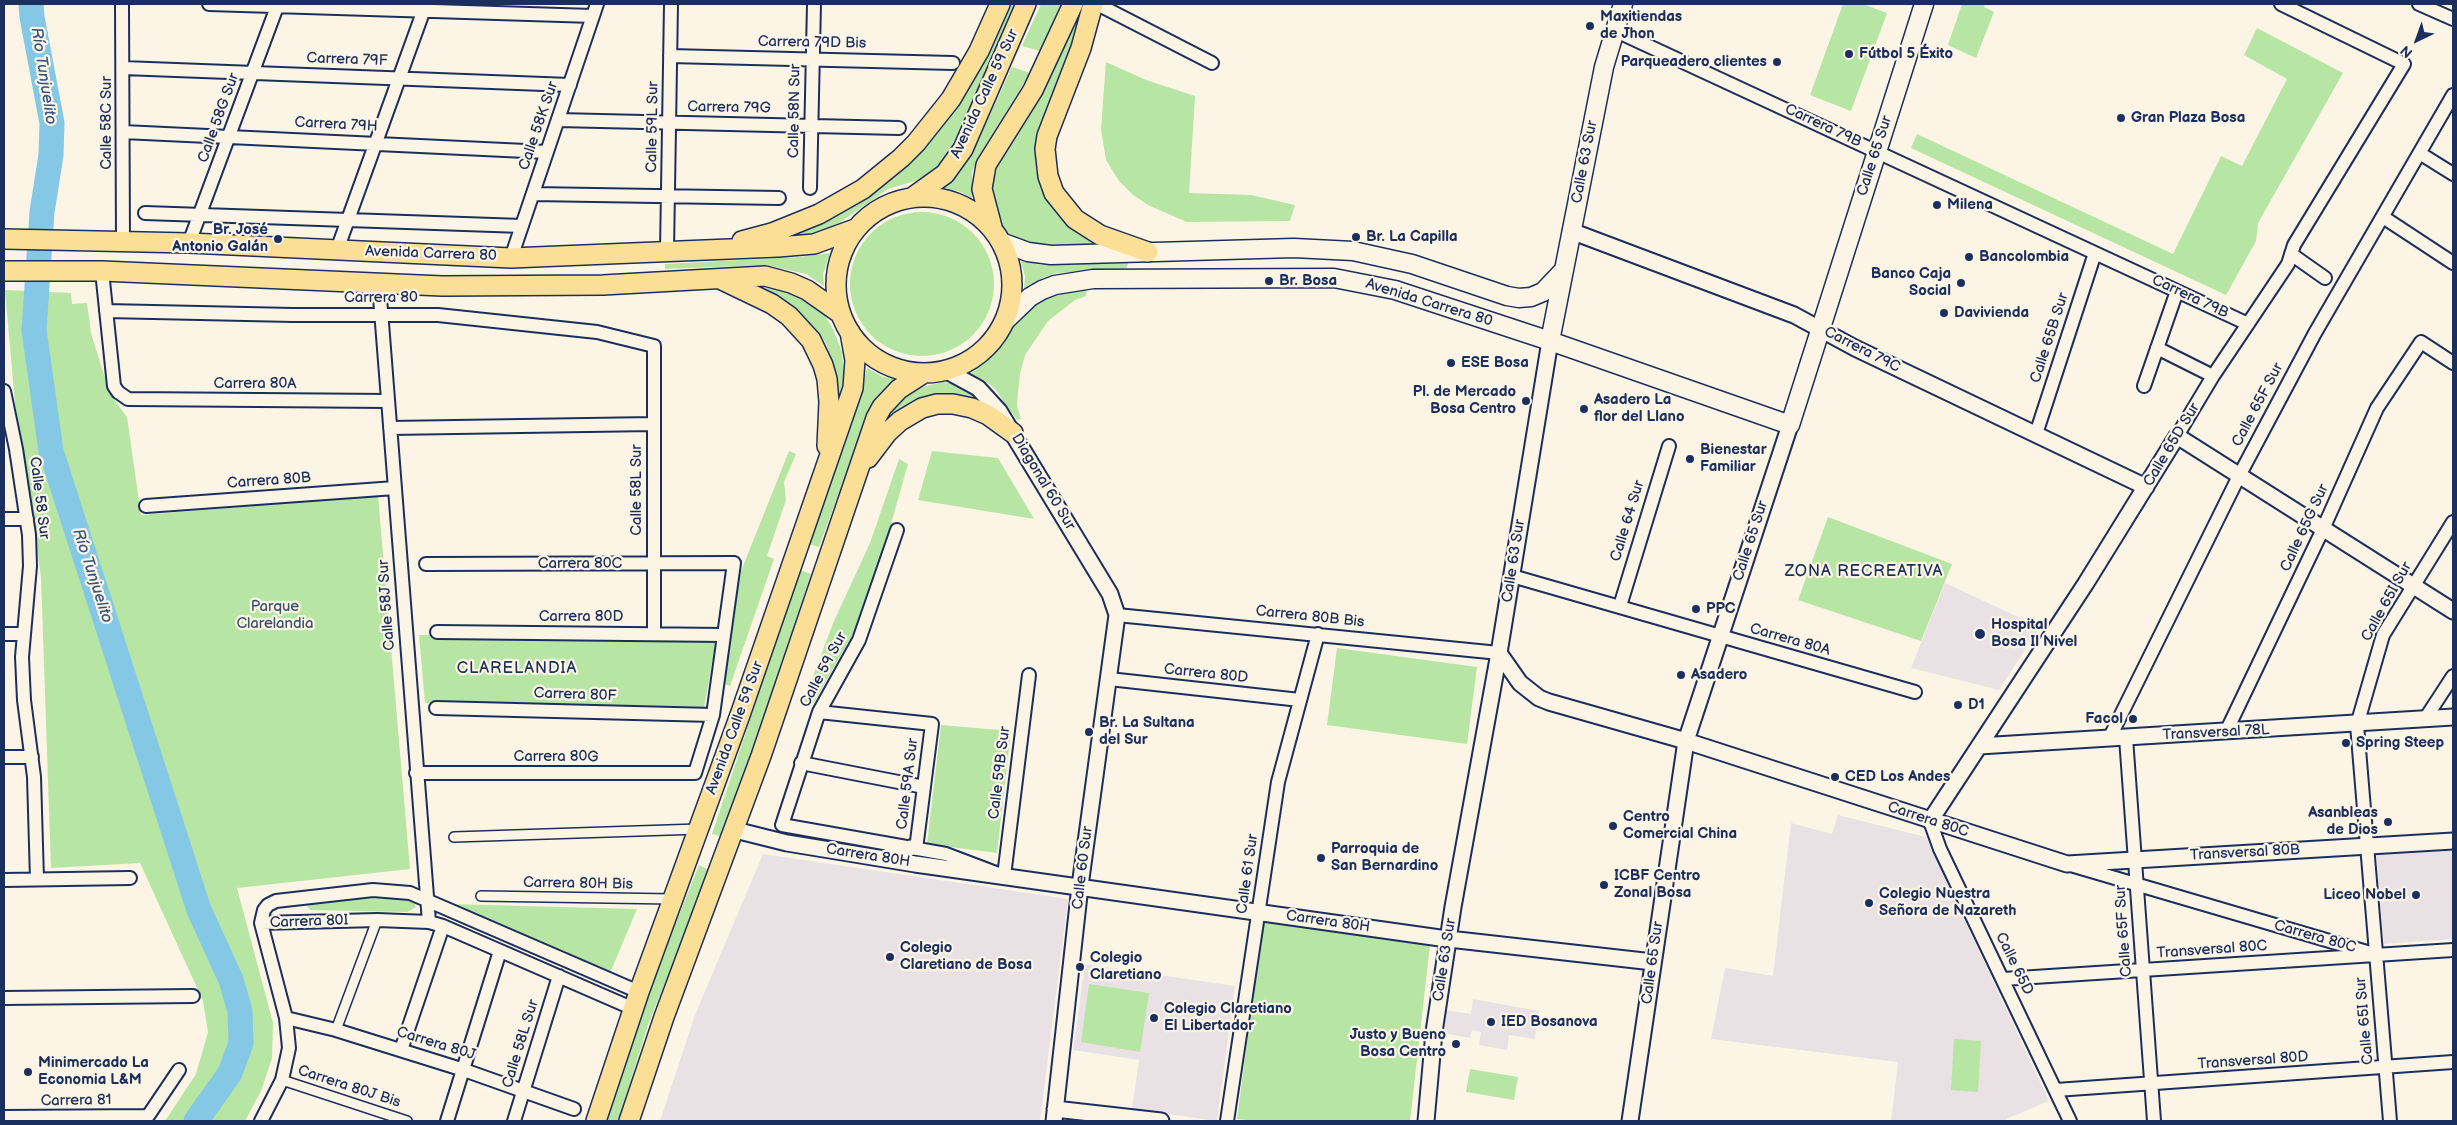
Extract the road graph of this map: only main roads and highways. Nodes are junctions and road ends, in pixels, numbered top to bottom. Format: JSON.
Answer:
{"nodes":[{"id":1,"x":1000,"y":4,"type":"edge"},
{"id":2,"x":1026,"y":4,"type":"edge"},
{"id":3,"x":1073,"y":4,"type":"edge"},
{"id":4,"x":1095,"y":4,"type":"edge"},
{"id":5,"x":1623,"y":4,"type":"edge"},
{"id":6,"x":1924,"y":4,"type":"edge"},
{"id":7,"x":913,"y":197,"type":"junction"},
{"id":8,"x":855,"y":230,"type":"junction"},
{"id":9,"x":997,"y":236,"type":"junction"},
{"id":10,"x":6,"y":239,"type":"edge"},
{"id":11,"x":691,"y":249,"type":"junction"},
{"id":12,"x":1148,"y":252,"type":"junction"},
{"id":13,"x":6,"y":270,"type":"edge"},
{"id":14,"x":1563,"y":271,"type":"junction"},
{"id":15,"x":717,"y":278,"type":"junction"},
{"id":16,"x":841,"y":314,"type":"junction"},
{"id":17,"x":1005,"y":321,"type":"junction"},
{"id":18,"x":850,"y":332,"type":"junction"},
{"id":19,"x":1550,"y":341,"type":"junction"},
{"id":20,"x":924,"y":373,"type":"junction"},
{"id":21,"x":1790,"y":425,"type":"joint"},
{"id":22,"x":1013,"y":433,"type":"road end"},
{"id":23,"x":825,"y":469,"type":"junction"},
{"id":24,"x":857,"y":474,"type":"junction"},
{"id":25,"x":596,"y":1121,"type":"edge"},
{"id":26,"x":629,"y":1121,"type":"edge"}],
"edges":[{"from":1,"to":11,"type":"main road"},
{"from":2,"to":7,"type":"main road","name":"Avenida Calle 59 Sur"},
{"from":3,"to":9,"type":"main road","name":"Avenida Calle 59 Sur"},
{"from":4,"to":12,"type":"main road"},
{"from":5,"to":14,"type":"main road","name":"Calle 63 Sur"},
{"from":6,"to":21,"type":"main road","name":"Calle 65 Sur"},
{"from":7,"to":8,"type":"main road"},
{"from":7,"to":9,"type":"main road"},
{"from":8,"to":11,"type":"main road","name":"Avenida Carrera 80"},
{"from":8,"to":16,"type":"main road"},
{"from":9,"to":12,"type":"main road","name":"Avenida Carrera 80"},
{"from":9,"to":17,"type":"main road"},
{"from":10,"to":11,"type":"main road","name":"Avenida Carrera 80"},
{"from":12,"to":14,"type":"main road","name":"Avenida Carrera 80"},
{"from":13,"to":15,"type":"main road","name":"Avenida Carrera 80"},
{"from":14,"to":19,"type":"main road","name":"Calle 63 Sur"},
{"from":15,"to":16,"type":"main road","name":"Avenida Carrera 80"},
{"from":15,"to":23,"type":"main road"},
{"from":16,"to":18,"type":"main road"},
{"from":17,"to":19,"type":"main road","name":"Avenida Carrera 80"},
{"from":17,"to":20,"type":"main road"},
{"from":18,"to":20,"type":"main road"},
{"from":18,"to":23,"type":"main road","name":"Avenida Calle 59 Sur"},
{"from":19,"to":21,"type":"main road","name":"Avenida Carrera 80"},
{"from":20,"to":24,"type":"main road"},
{"from":22,"to":24,"type":"main road"},
{"from":23,"to":25,"type":"main road","name":"Avenida Calle 59 Sur"},
{"from":24,"to":26,"type":"main road"}]}
